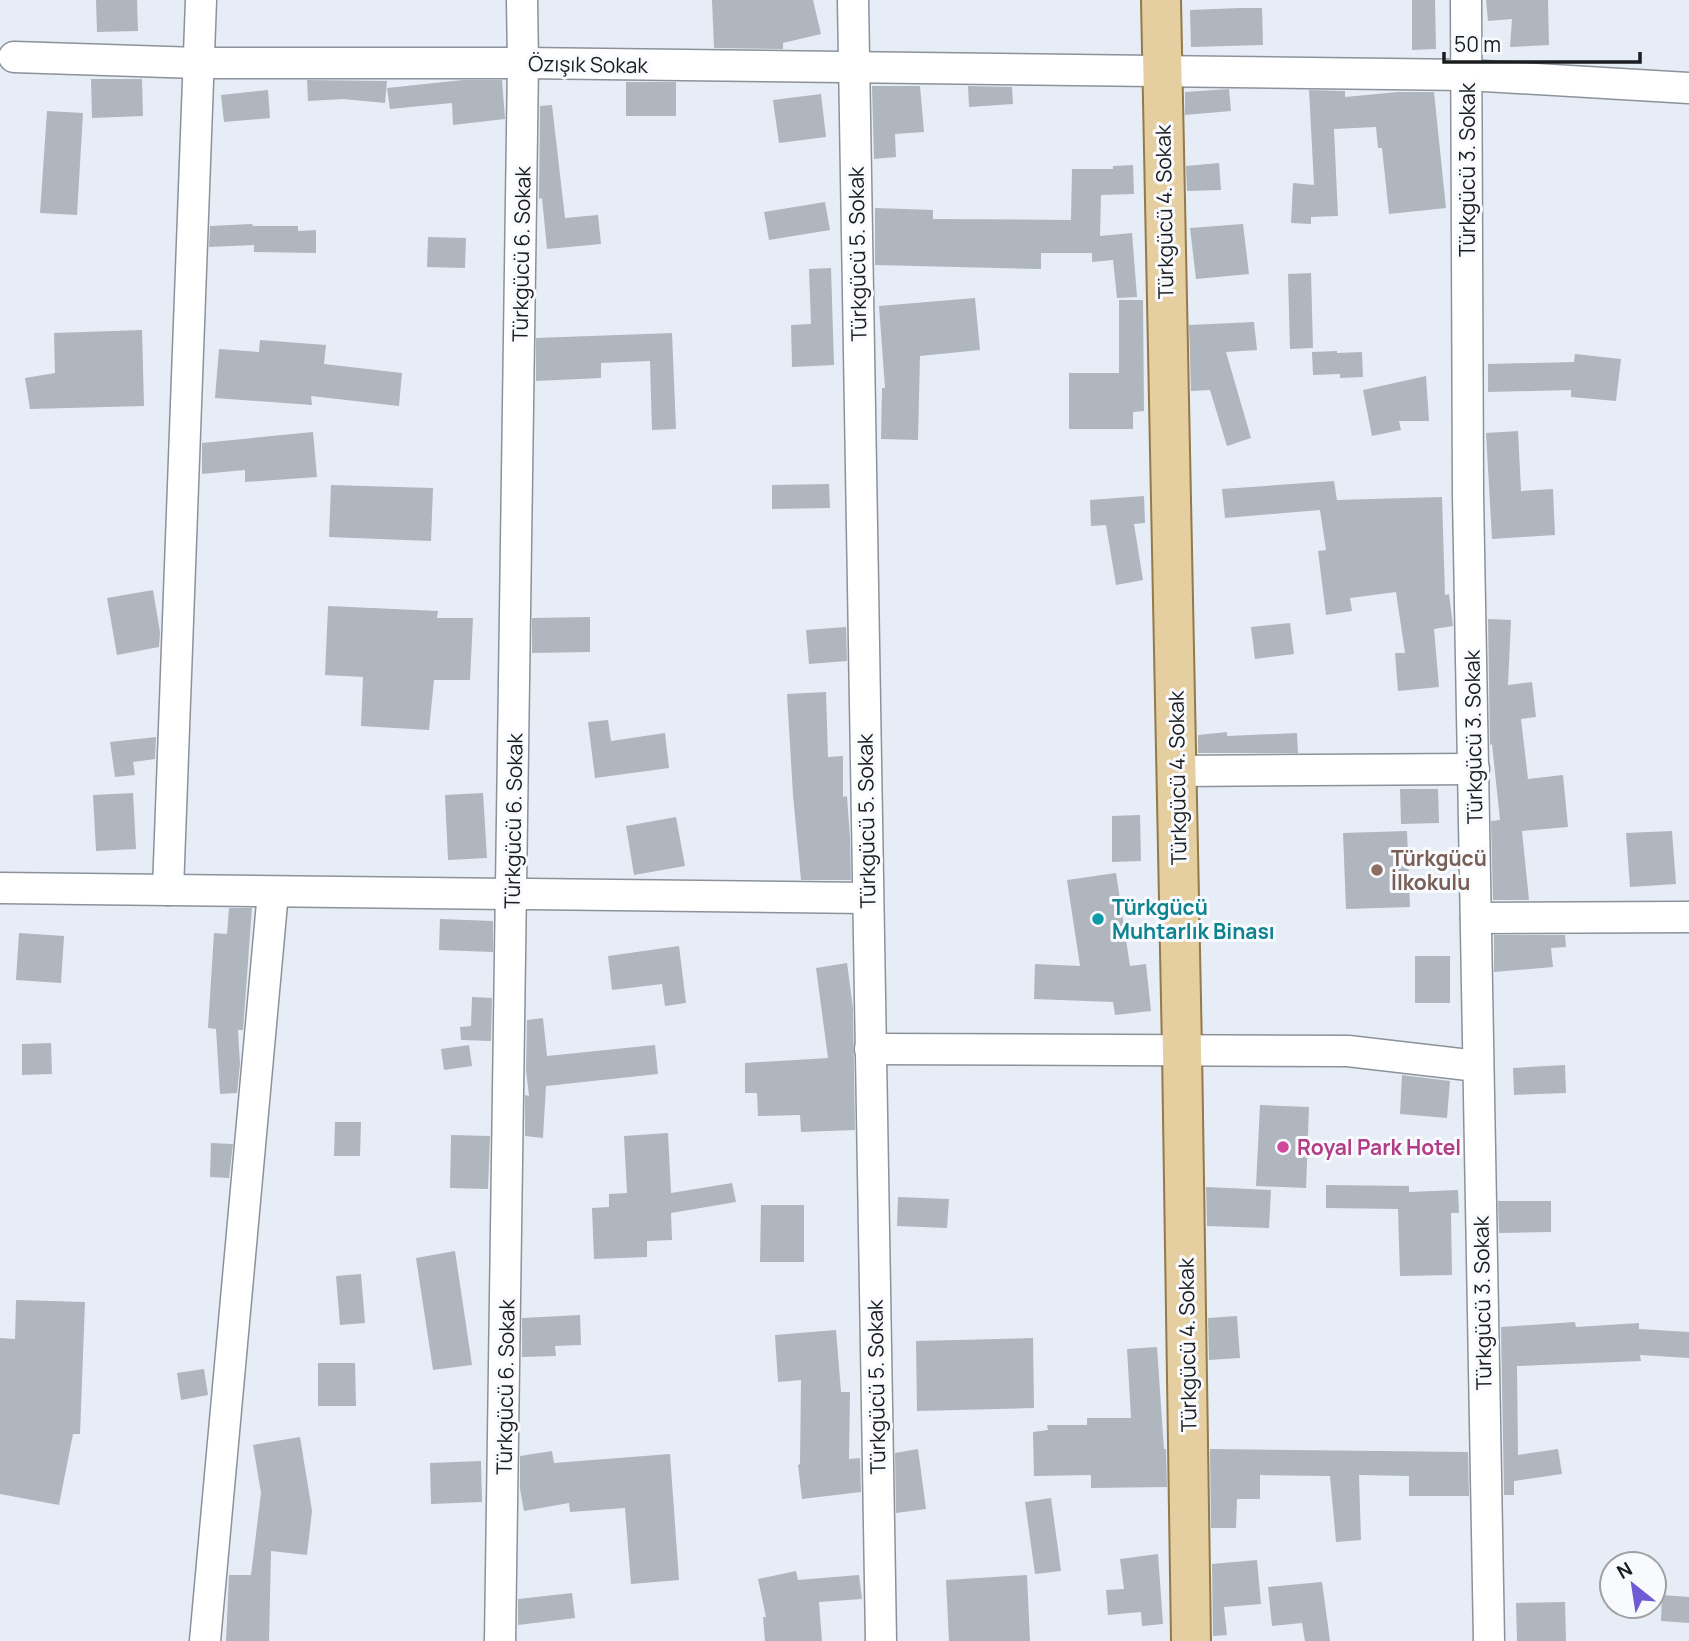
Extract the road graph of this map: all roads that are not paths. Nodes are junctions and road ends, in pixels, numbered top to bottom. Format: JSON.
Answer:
{"nodes":[{"id":1,"x":201,"y":0,"type":"edge"},
{"id":2,"x":522,"y":0,"type":"edge"},
{"id":3,"x":853,"y":0,"type":"edge"},
{"id":4,"x":1161,"y":0,"type":"edge"},
{"id":5,"x":1466,"y":0,"type":"edge"},
{"id":6,"x":5,"y":56,"type":"edge"},
{"id":7,"x":198,"y":63,"type":"junction"},
{"id":8,"x":523,"y":63,"type":"junction"},
{"id":9,"x":854,"y":68,"type":"junction"},
{"id":10,"x":1162,"y":72,"type":"junction"},
{"id":11,"x":1467,"y":75,"type":"junction"},
{"id":12,"x":1689,"y":89,"type":"edge"},
{"id":13,"x":1474,"y":769,"type":"junction"},
{"id":14,"x":1176,"y":771,"type":"junction"},
{"id":15,"x":0,"y":888,"type":"edge"},
{"id":16,"x":168,"y":890,"type":"junction"},
{"id":17,"x":273,"y":891,"type":"junction"},
{"id":18,"x":513,"y":894,"type":"junction"},
{"id":19,"x":867,"y":898,"type":"junction"},
{"id":20,"x":1689,"y":916,"type":"edge"},
{"id":21,"x":1476,"y":918,"type":"junction"},
{"id":22,"x":870,"y":1049,"type":"junction"},
{"id":23,"x":1182,"y":1050,"type":"junction"},
{"id":24,"x":1477,"y":1066,"type":"junction"},
{"id":25,"x":205,"y":1641,"type":"edge"},
{"id":26,"x":500,"y":1641,"type":"edge"},
{"id":27,"x":881,"y":1641,"type":"edge"},
{"id":28,"x":1191,"y":1641,"type":"edge"},
{"id":29,"x":1489,"y":1641,"type":"edge"}],
"edges":[{"from":1,"to":7,"type":"street"},
{"from":2,"to":8,"type":"street","name":"Türkgücü 6. Sokak"},
{"from":3,"to":9,"type":"street","name":"Türkgücü 5. Sokak"},
{"from":4,"to":10,"type":"main road","name":"Türkgücü 4. Sokak"},
{"from":5,"to":11,"type":"street","name":"Türkgücü 3. Sokak"},
{"from":6,"to":7,"type":"street","name":"Özışık Sokak"},
{"from":7,"to":8,"type":"street","name":"Özışık Sokak"},
{"from":7,"to":16,"type":"street"},
{"from":8,"to":9,"type":"street","name":"Özışık Sokak"},
{"from":8,"to":18,"type":"street","name":"Türkgücü 6. Sokak"},
{"from":9,"to":10,"type":"street","name":"Özışık Sokak"},
{"from":9,"to":19,"type":"street","name":"Türkgücü 5. Sokak"},
{"from":10,"to":11,"type":"street","name":"Özışık Sokak"},
{"from":10,"to":14,"type":"main road","name":"Türkgücü 4. Sokak"},
{"from":11,"to":12,"type":"street","name":"Özışık Sokak"},
{"from":11,"to":13,"type":"street","name":"Türkgücü 3. Sokak"},
{"from":13,"to":14,"type":"street"},
{"from":13,"to":21,"type":"street","name":"Türkgücü 3. Sokak"},
{"from":14,"to":23,"type":"main road","name":"Türkgücü 4. Sokak"},
{"from":15,"to":16,"type":"street"},
{"from":16,"to":17,"type":"street"},
{"from":17,"to":18,"type":"street"},
{"from":17,"to":25,"type":"street"},
{"from":18,"to":19,"type":"street"},
{"from":18,"to":26,"type":"street","name":"Türkgücü 6. Sokak"},
{"from":19,"to":22,"type":"street","name":"Türkgücü 5. Sokak"},
{"from":20,"to":21,"type":"street"},
{"from":21,"to":24,"type":"street","name":"Türkgücü 3. Sokak"},
{"from":22,"to":23,"type":"street"},
{"from":22,"to":27,"type":"street","name":"Türkgücü 5. Sokak"},
{"from":23,"to":24,"type":"street"},
{"from":23,"to":28,"type":"main road","name":"Türkgücü 4. Sokak"},
{"from":24,"to":29,"type":"street","name":"Türkgücü 3. Sokak"}]}
